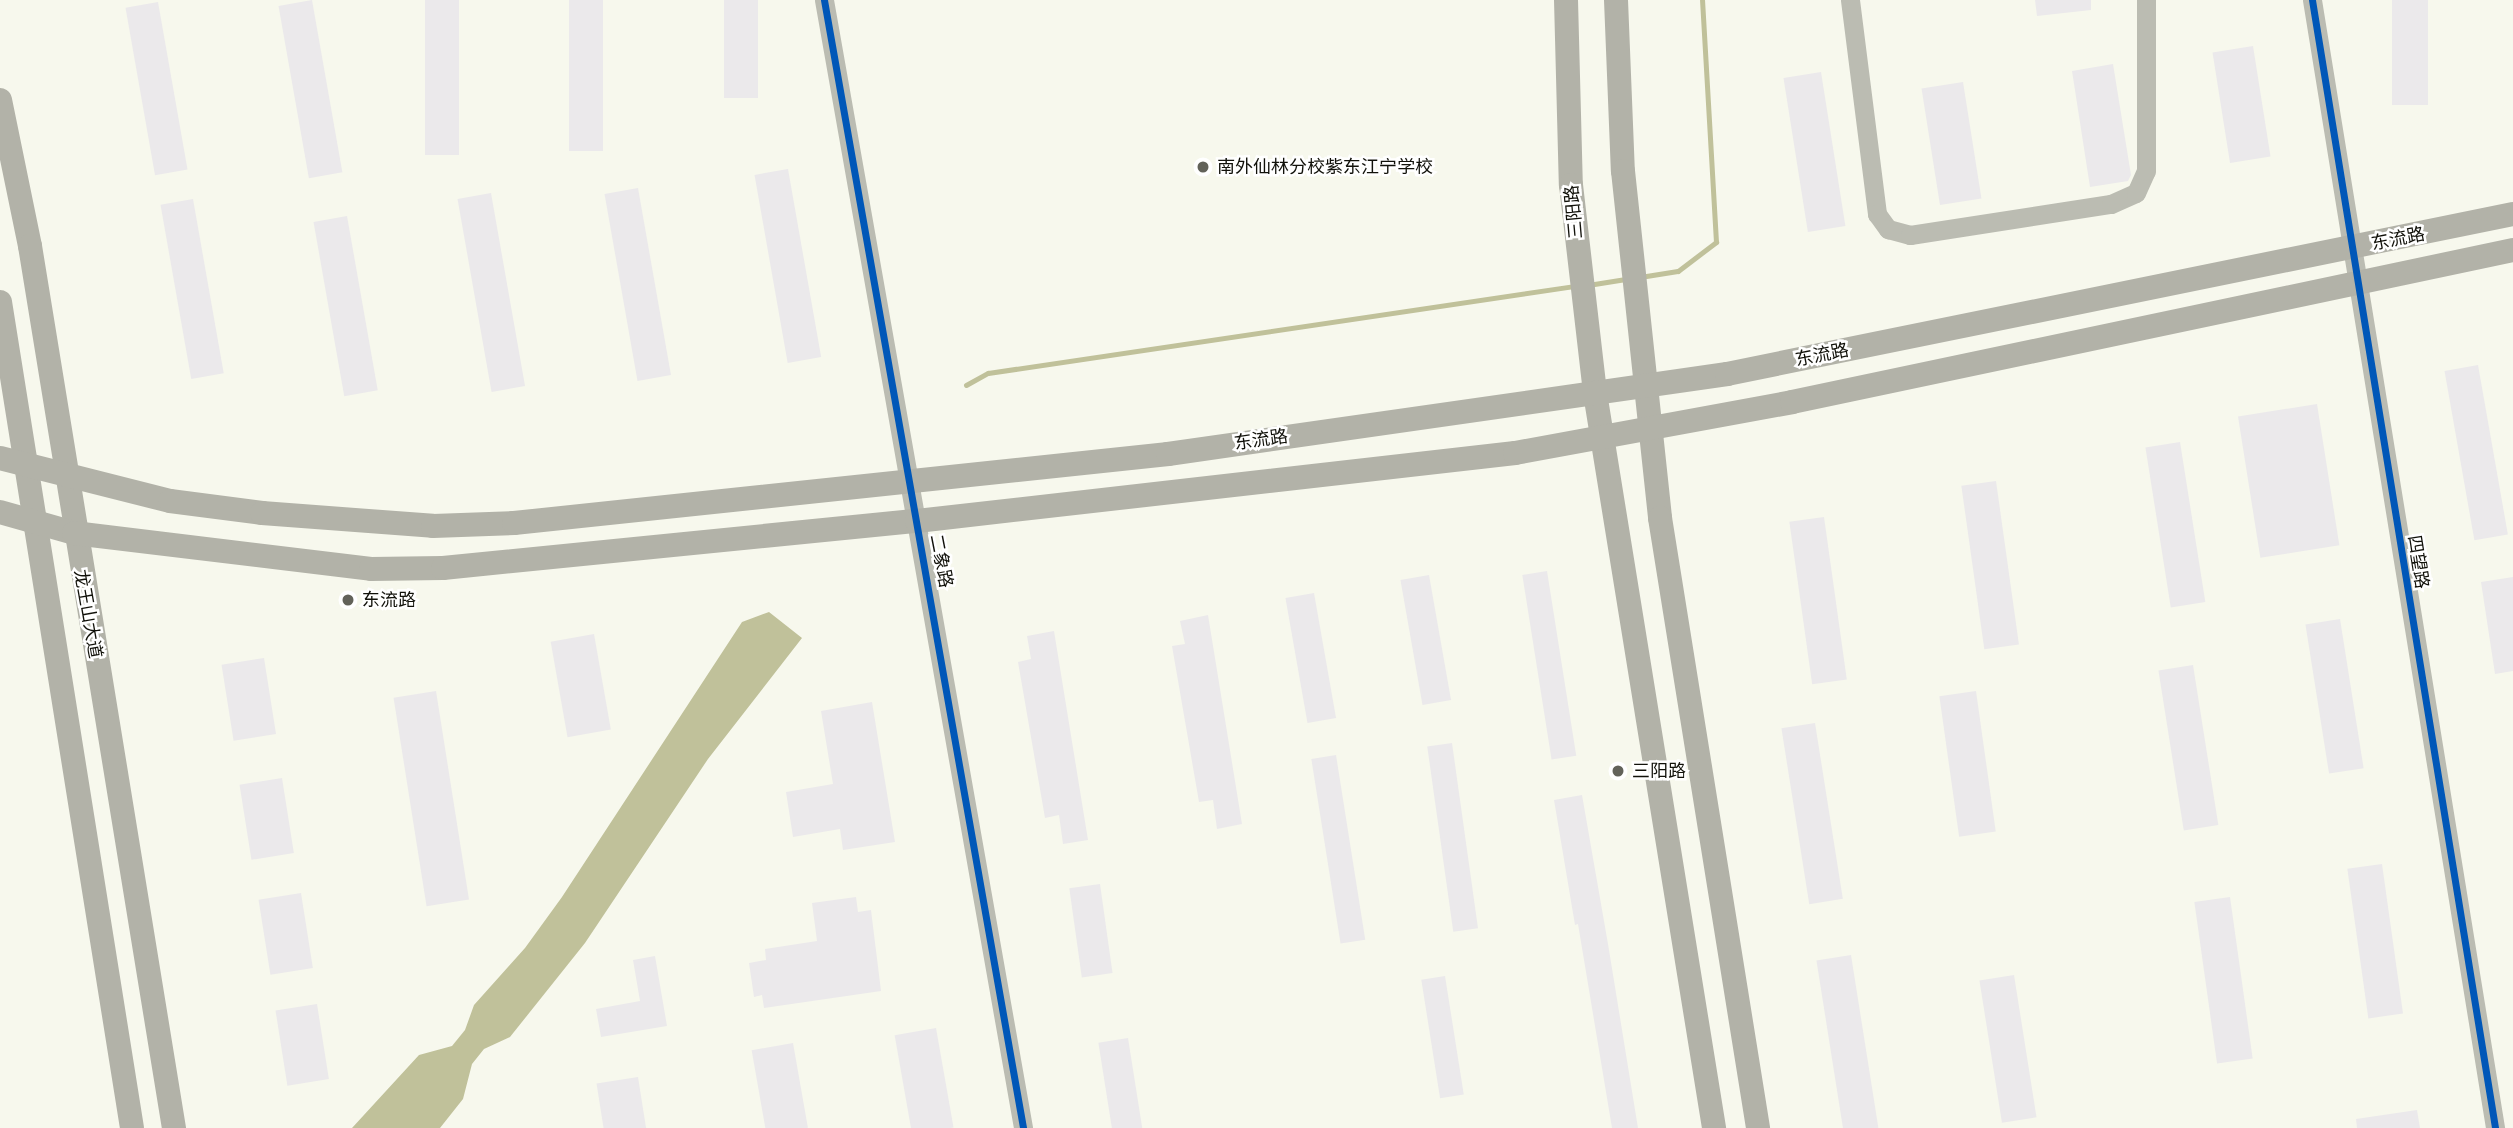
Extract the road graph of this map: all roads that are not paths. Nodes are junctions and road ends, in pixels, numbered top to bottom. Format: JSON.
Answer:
{"nodes":[{"id":1,"x":824,"y":0,"type":"edge"},
{"id":2,"x":1566,"y":0,"type":"edge"},
{"id":3,"x":1616,"y":0,"type":"edge"},
{"id":4,"x":1850,"y":0,"type":"edge"},
{"id":5,"x":2146,"y":0,"type":"edge"},
{"id":6,"x":2312,"y":0,"type":"edge"},
{"id":7,"x":0,"y":100,"type":"edge"},
{"id":8,"x":2513,"y":214,"type":"edge"},
{"id":9,"x":2351,"y":249,"type":"junction"},
{"id":10,"x":2513,"y":250,"type":"edge"},
{"id":11,"x":2357,"y":283,"type":"junction"},
{"id":12,"x":0,"y":302,"type":"edge"},
{"id":13,"x":1645,"y":386,"type":"junction"},
{"id":14,"x":1595,"y":393,"type":"junction"},
{"id":15,"x":1650,"y":428,"type":"junction"},
{"id":16,"x":1603,"y":437,"type":"junction"},
{"id":17,"x":0,"y":458,"type":"edge"},
{"id":18,"x":27,"y":466,"type":"junction"},
{"id":19,"x":68,"y":477,"type":"junction"},
{"id":20,"x":909,"y":481,"type":"junction"},
{"id":21,"x":0,"y":512,"type":"edge"},
{"id":22,"x":917,"y":521,"type":"junction"},
{"id":23,"x":35,"y":522,"type":"junction"},
{"id":24,"x":74,"y":533,"type":"junction"},
{"id":25,"x":132,"y":1128,"type":"edge"},
{"id":26,"x":174,"y":1128,"type":"edge"},
{"id":27,"x":1023,"y":1128,"type":"edge"},
{"id":28,"x":1714,"y":1128,"type":"edge"},
{"id":29,"x":1758,"y":1128,"type":"edge"},
{"id":30,"x":2495,"y":1128,"type":"edge"}],
"edges":[{"from":1,"to":20,"type":"street","name":"二象路"},
{"from":2,"to":14,"type":"main road","name":"三阳路"},
{"from":3,"to":13,"type":"main road"},
{"from":4,"to":5,"type":"street"},
{"from":6,"to":9,"type":"street","name":"四望路"},
{"from":7,"to":19,"type":"main road","name":"龙王山大道"},
{"from":8,"to":9,"type":"main road","name":"东流路"},
{"from":9,"to":11,"type":"street","name":"四望路"},
{"from":9,"to":13,"type":"main road","name":"东流路"},
{"from":10,"to":11,"type":"main road","name":"东流路"},
{"from":11,"to":15,"type":"main road","name":"东流路"},
{"from":11,"to":30,"type":"street","name":"四望路"},
{"from":12,"to":18,"type":"main road","name":"龙王山大道"},
{"from":13,"to":14,"type":"main road","name":"东流路"},
{"from":13,"to":15,"type":"main road"},
{"from":14,"to":16,"type":"main road","name":"三阳路"},
{"from":14,"to":20,"type":"main road","name":"东流路"},
{"from":15,"to":16,"type":"main road","name":"东流路"},
{"from":15,"to":29,"type":"main road"},
{"from":16,"to":22,"type":"main road","name":"东流路"},
{"from":16,"to":28,"type":"main road","name":"三阳路"},
{"from":17,"to":18,"type":"main road","name":"东流路"},
{"from":18,"to":19,"type":"main road","name":"东流路"},
{"from":18,"to":23,"type":"main road","name":"龙王山大道"},
{"from":19,"to":20,"type":"main road","name":"东流路"},
{"from":19,"to":24,"type":"main road","name":"龙王山大道"},
{"from":20,"to":22,"type":"street","name":"二象路"},
{"from":21,"to":23,"type":"main road","name":"东流路"},
{"from":22,"to":24,"type":"main road","name":"东流路"},
{"from":22,"to":27,"type":"street","name":"二象路"},
{"from":23,"to":24,"type":"main road","name":"东流路"},
{"from":23,"to":25,"type":"main road","name":"龙王山大道"},
{"from":24,"to":26,"type":"main road","name":"龙王山大道"}]}
